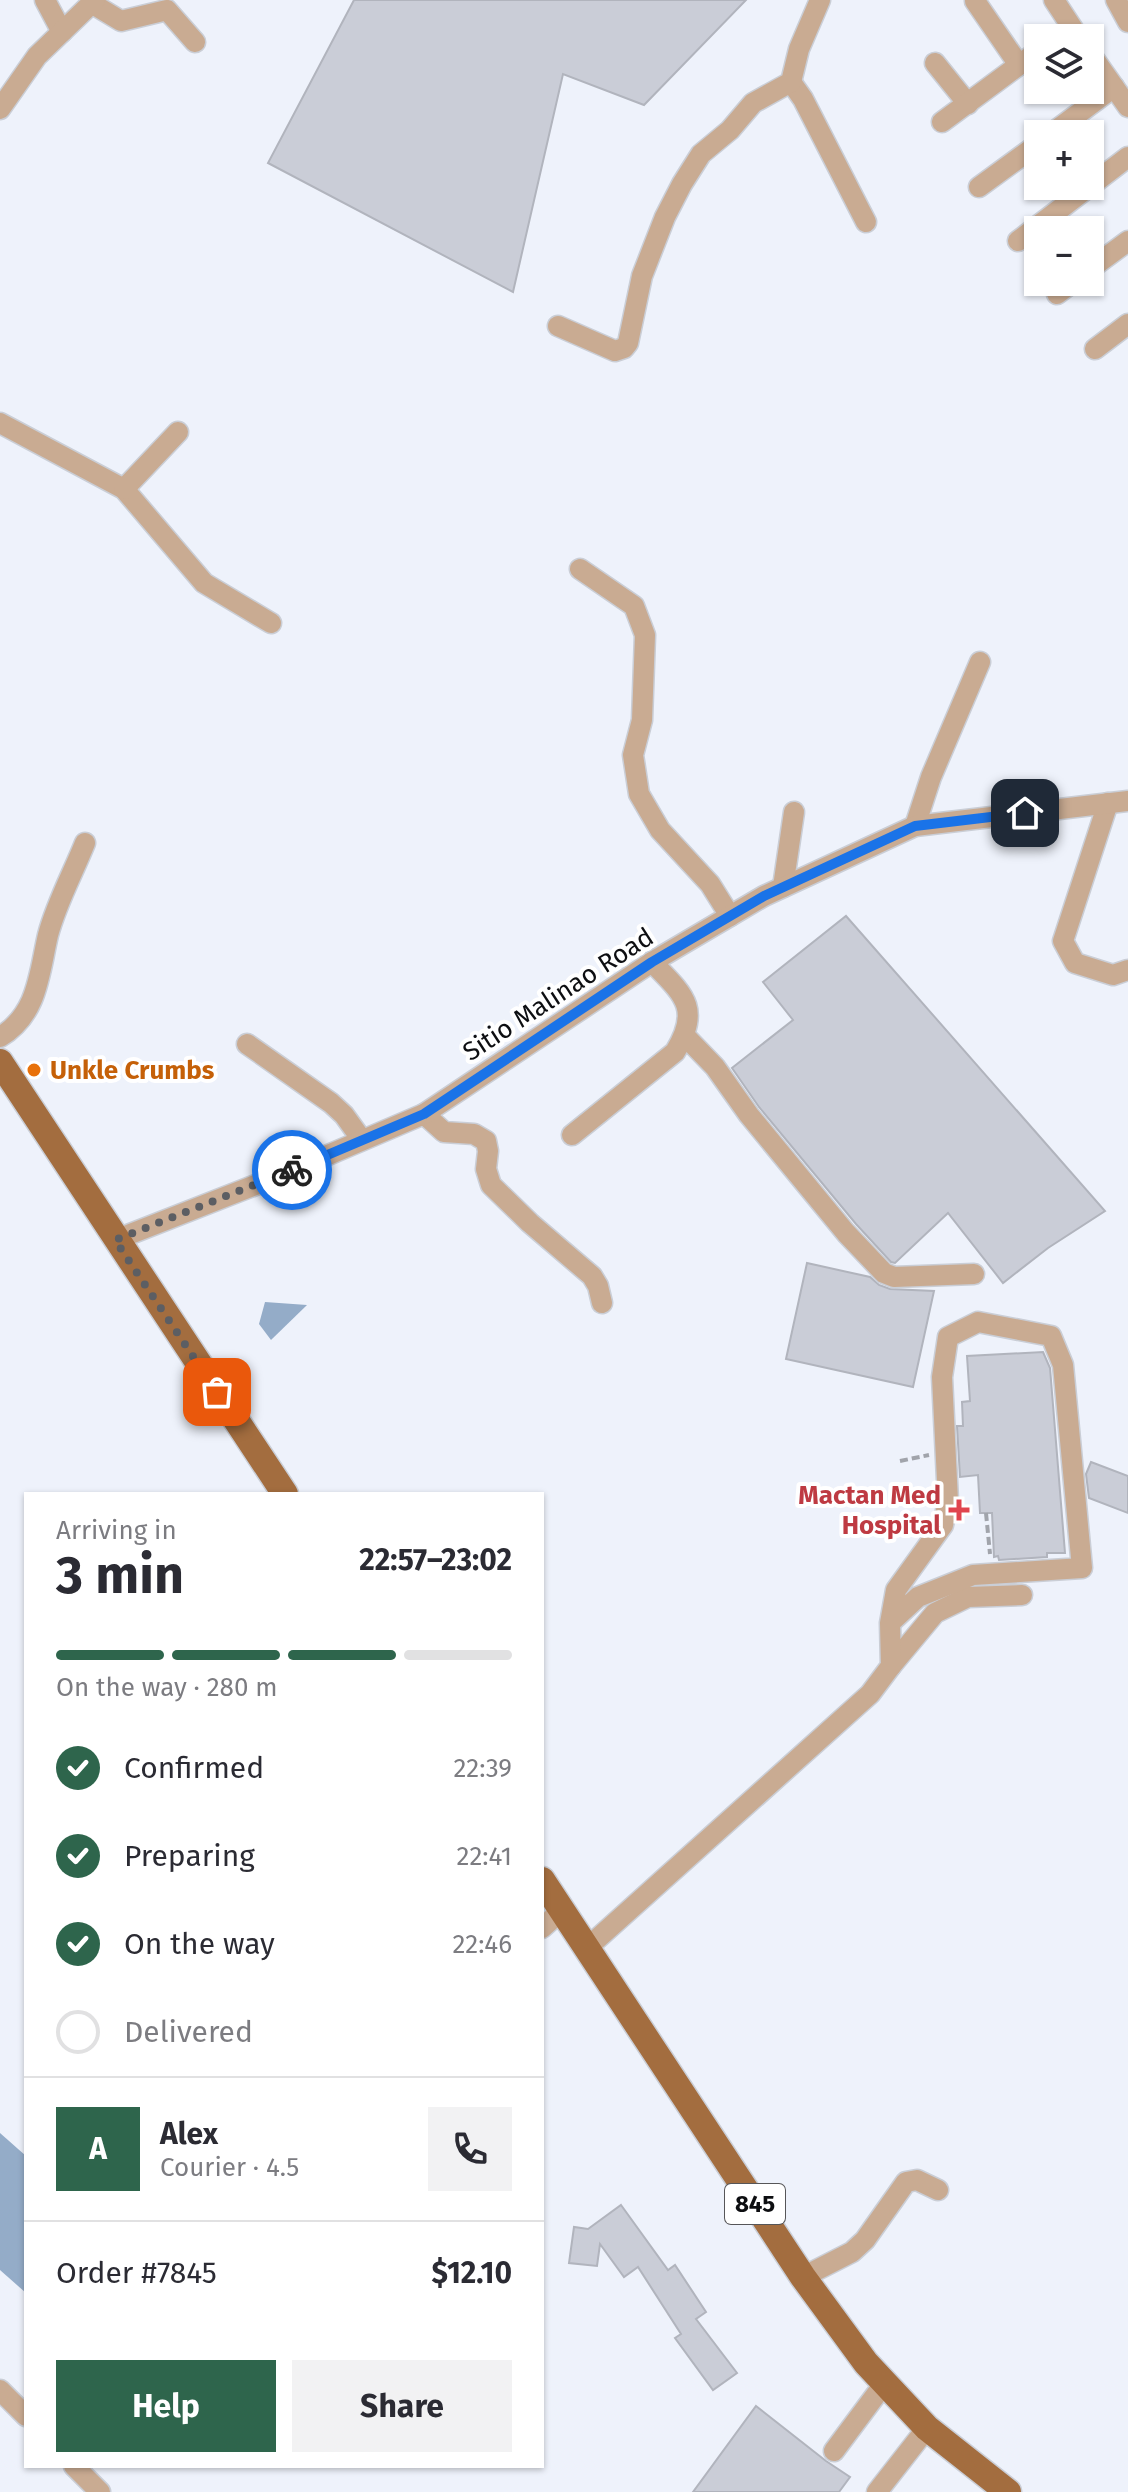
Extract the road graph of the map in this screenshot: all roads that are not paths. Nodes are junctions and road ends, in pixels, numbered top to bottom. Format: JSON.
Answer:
{"nodes":[{"id":1,"x":45,"y":0,"type":"edge"},
{"id":2,"x":820,"y":0,"type":"edge"},
{"id":3,"x":1054,"y":0,"type":"edge"},
{"id":4,"x":1116,"y":0,"type":"edge"},
{"id":5,"x":975,"y":1,"type":"edge"},
{"id":6,"x":93,"y":2,"type":"edge"},
{"id":7,"x":1128,"y":22,"type":"edge"},
{"id":8,"x":1064,"y":24,"type":"edge"},
{"id":9,"x":62,"y":32,"type":"junction"},
{"id":10,"x":195,"y":42,"type":"dead end"},
{"id":11,"x":1024,"y":61,"type":"edge"},
{"id":12,"x":935,"y":63,"type":"dead end"},
{"id":13,"x":1019,"y":65,"type":"junction"},
{"id":14,"x":1104,"y":73,"type":"edge"},
{"id":15,"x":791,"y":82,"type":"junction"},
{"id":16,"x":1114,"y":87,"type":"junction"},
{"id":17,"x":968,"y":104,"type":"junction"},
{"id":18,"x":1128,"y":107,"type":"edge"},
{"id":19,"x":0,"y":109,"type":"edge"},
{"id":20,"x":1070,"y":120,"type":"edge"},
{"id":21,"x":942,"y":122,"type":"dead end"},
{"id":22,"x":1024,"y":154,"type":"edge"},
{"id":23,"x":1128,"y":157,"type":"edge"},
{"id":24,"x":1104,"y":175,"type":"edge"},
{"id":25,"x":979,"y":187,"type":"dead end"},
{"id":26,"x":1072,"y":200,"type":"edge"},
{"id":27,"x":866,"y":222,"type":"dead end"},
{"id":28,"x":1018,"y":241,"type":"dead end"},
{"id":29,"x":1128,"y":241,"type":"edge"},
{"id":30,"x":1104,"y":259,"type":"edge"},
{"id":31,"x":1128,"y":324,"type":"edge"},
{"id":32,"x":558,"y":326,"type":"dead end"},
{"id":33,"x":1095,"y":349,"type":"dead end"},
{"id":34,"x":0,"y":423,"type":"edge"},
{"id":35,"x":178,"y":432,"type":"dead end"},
{"id":36,"x":124,"y":489,"type":"junction"},
{"id":37,"x":580,"y":569,"type":"dead end"},
{"id":38,"x":271,"y":623,"type":"dead end"},
{"id":39,"x":980,"y":662,"type":"dead end"},
{"id":40,"x":1118,"y":802,"type":"edge"},
{"id":41,"x":794,"y":812,"type":"dead end"},
{"id":42,"x":915,"y":826,"type":"junction"},
{"id":43,"x":85,"y":843,"type":"dead end"},
{"id":44,"x":783,"y":887,"type":"junction"},
{"id":45,"x":730,"y":916,"type":"junction"},
{"id":46,"x":652,"y":962,"type":"junction"},
{"id":47,"x":1128,"y":970,"type":"edge"},
{"id":48,"x":685,"y":1036,"type":"junction"},
{"id":49,"x":0,"y":1037,"type":"edge"},
{"id":50,"x":247,"y":1044,"type":"dead end"},
{"id":51,"x":0,"y":1062,"type":"edge"},
{"id":52,"x":424,"y":1114,"type":"junction"},
{"id":53,"x":572,"y":1135,"type":"dead end"},
{"id":54,"x":362,"y":1140,"type":"junction"},
{"id":55,"x":115,"y":1240,"type":"junction"},
{"id":56,"x":974,"y":1274,"type":"dead end"},
{"id":57,"x":602,"y":1303,"type":"dead end"},
{"id":58,"x":284,"y":1492,"type":"edge"},
{"id":59,"x":1022,"y":1595,"type":"dead end"},
{"id":60,"x":890,"y":1623,"type":"junction"},
{"id":61,"x":891,"y":1666,"type":"junction"},
{"id":62,"x":544,"y":1883,"type":"edge"},
{"id":63,"x":562,"y":1910,"type":"junction"},
{"id":64,"x":544,"y":1926,"type":"edge"},
{"id":65,"x":587,"y":1948,"type":"junction"},
{"id":66,"x":938,"y":2190,"type":"dead end"},
{"id":67,"x":803,"y":2277,"type":"junction"},
{"id":68,"x":884,"y":2384,"type":"junction"},
{"id":69,"x":0,"y":2390,"type":"edge"},
{"id":70,"x":24,"y":2414,"type":"edge"},
{"id":71,"x":927,"y":2428,"type":"junction"},
{"id":72,"x":834,"y":2451,"type":"dead end"},
{"id":73,"x":76,"y":2468,"type":"edge"},
{"id":74,"x":100,"y":2492,"type":"edge"},
{"id":75,"x":877,"y":2492,"type":"edge"},
{"id":76,"x":1008,"y":2492,"type":"edge"}],
"edges":[{"from":1,"to":9,"type":"street"},
{"from":2,"to":15,"type":"street"},
{"from":3,"to":8,"type":"street"},
{"from":4,"to":7,"type":"street"},
{"from":5,"to":13,"type":"street"},
{"from":6,"to":9,"type":"street"},
{"from":6,"to":10,"type":"street"},
{"from":9,"to":19,"type":"street"},
{"from":11,"to":13,"type":"street"},
{"from":12,"to":17,"type":"street"},
{"from":13,"to":17,"type":"street"},
{"from":14,"to":16,"type":"street"},
{"from":15,"to":27,"type":"street"},
{"from":15,"to":32,"type":"street"},
{"from":16,"to":18,"type":"street"},
{"from":16,"to":20,"type":"street"},
{"from":17,"to":21,"type":"street"},
{"from":22,"to":25,"type":"street"},
{"from":23,"to":24,"type":"street"},
{"from":26,"to":28,"type":"street"},
{"from":29,"to":30,"type":"street"},
{"from":31,"to":33,"type":"street"},
{"from":34,"to":36,"type":"street"},
{"from":35,"to":36,"type":"street"},
{"from":36,"to":38,"type":"street"},
{"from":37,"to":45,"type":"street"},
{"from":39,"to":42,"type":"street"},
{"from":40,"to":42,"type":"street","name":"Sitio Malinao Road"},
{"from":40,"to":47,"type":"street"},
{"from":41,"to":44,"type":"street"},
{"from":42,"to":44,"type":"street","name":"Sitio Malinao Road"},
{"from":43,"to":49,"type":"street"},
{"from":44,"to":45,"type":"street","name":"Sitio Malinao Road"},
{"from":45,"to":46,"type":"street","name":"Sitio Malinao Road"},
{"from":46,"to":48,"type":"street"},
{"from":46,"to":52,"type":"street","name":"Sitio Malinao Road"},
{"from":48,"to":53,"type":"street"},
{"from":48,"to":56,"type":"street"},
{"from":50,"to":54,"type":"street"},
{"from":51,"to":55,"type":"main road"},
{"from":52,"to":54,"type":"street","name":"Sitio Malinao Road"},
{"from":52,"to":57,"type":"street"},
{"from":54,"to":55,"type":"street","name":"Sitio Malinao Road"},
{"from":55,"to":58,"type":"main road"},
{"from":59,"to":61,"type":"street"},
{"from":60,"to":60,"type":"street"},
{"from":60,"to":61,"type":"street"},
{"from":61,"to":65,"type":"street"},
{"from":62,"to":63,"type":"main road","number":"845"},
{"from":63,"to":64,"type":"street"},
{"from":63,"to":65,"type":"main road","number":"845"},
{"from":65,"to":67,"type":"main road","number":"845"},
{"from":66,"to":67,"type":"street"},
{"from":67,"to":68,"type":"main road","number":"845"},
{"from":68,"to":71,"type":"main road","number":"845"},
{"from":68,"to":72,"type":"street"},
{"from":69,"to":70,"type":"street"},
{"from":71,"to":75,"type":"street"},
{"from":71,"to":76,"type":"main road","number":"845"},
{"from":73,"to":74,"type":"street"}]}
